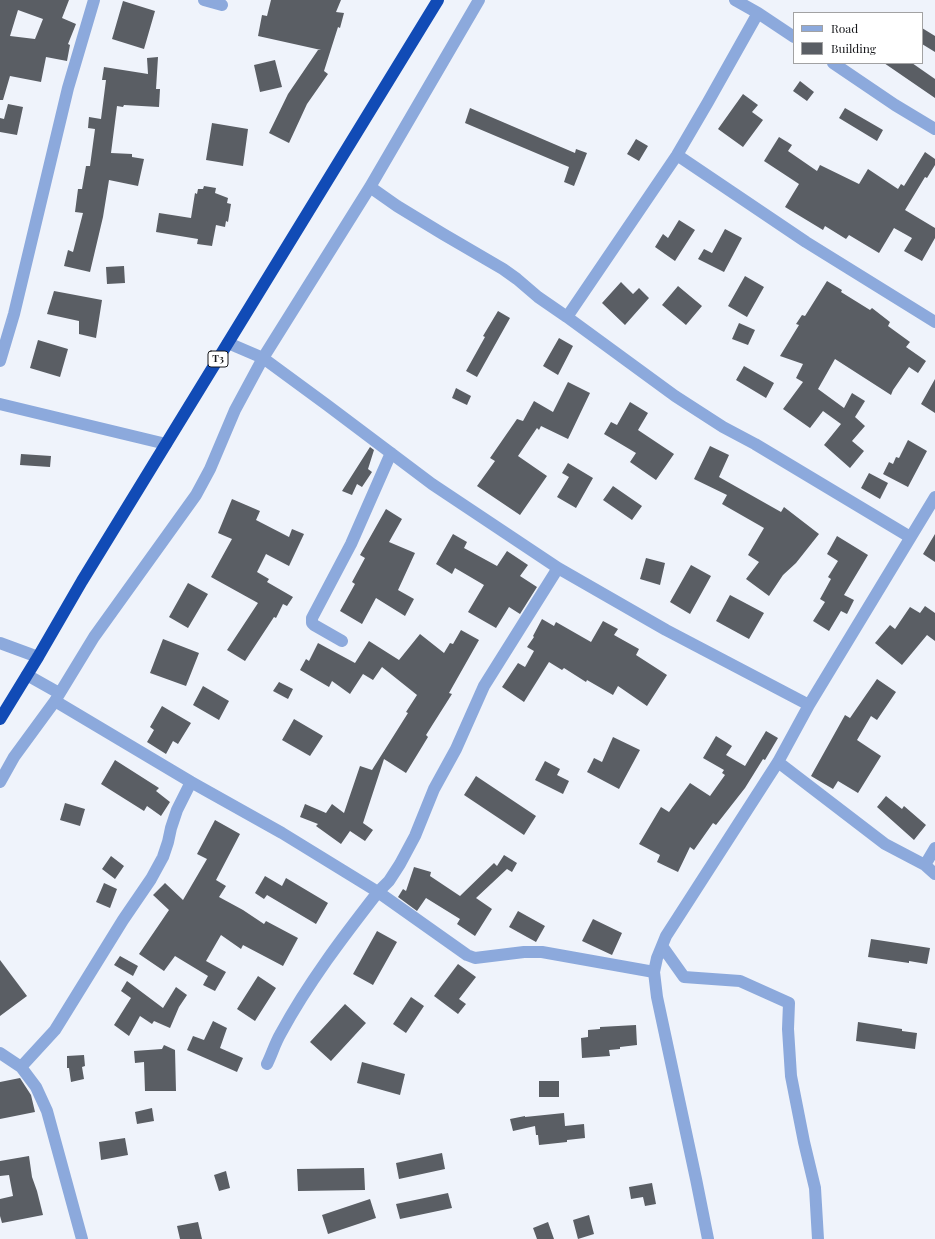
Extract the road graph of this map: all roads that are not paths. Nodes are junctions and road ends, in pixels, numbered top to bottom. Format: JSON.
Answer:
{"nodes":[{"id":1,"x":94,"y":0,"type":"edge"},
{"id":2,"x":204,"y":0,"type":"edge"},
{"id":3,"x":438,"y":0,"type":"edge"},
{"id":4,"x":479,"y":0,"type":"edge"},
{"id":5,"x":735,"y":0,"type":"edge"},
{"id":6,"x":222,"y":5,"type":"dead end"},
{"id":7,"x":758,"y":14,"type":"junction"},
{"id":8,"x":793,"y":36,"type":"edge"},
{"id":9,"x":834,"y":64,"type":"edge"},
{"id":10,"x":935,"y":129,"type":"edge"},
{"id":11,"x":677,"y":155,"type":"junction"},
{"id":12,"x":370,"y":187,"type":"junction"},
{"id":13,"x":567,"y":317,"type":"junction"},
{"id":14,"x":935,"y":322,"type":"edge"},
{"id":15,"x":228,"y":343,"type":"junction"},
{"id":16,"x":263,"y":358,"type":"junction"},
{"id":17,"x":0,"y":361,"type":"edge"},
{"id":18,"x":0,"y":404,"type":"edge"},
{"id":19,"x":166,"y":444,"type":"junction"},
{"id":20,"x":391,"y":453,"type":"junction"},
{"id":21,"x":935,"y":497,"type":"edge"},
{"id":22,"x":910,"y":537,"type":"junction"},
{"id":23,"x":558,"y":568,"type":"junction"},
{"id":24,"x":342,"y":641,"type":"dead end"},
{"id":25,"x":0,"y":643,"type":"edge"},
{"id":26,"x":38,"y":657,"type":"junction"},
{"id":27,"x":27,"y":675,"type":"junction"},
{"id":28,"x":57,"y":697,"type":"junction"},
{"id":29,"x":809,"y":705,"type":"junction"},
{"id":30,"x":0,"y":719,"type":"edge"},
{"id":31,"x":778,"y":762,"type":"junction"},
{"id":32,"x":0,"y":782,"type":"edge"},
{"id":33,"x":191,"y":782,"type":"junction"},
{"id":34,"x":935,"y":848,"type":"edge"},
{"id":35,"x":925,"y":866,"type":"junction"},
{"id":36,"x":935,"y":874,"type":"edge"},
{"id":37,"x":378,"y":892,"type":"junction"},
{"id":38,"x":662,"y":946,"type":"junction"},
{"id":39,"x":654,"y":972,"type":"junction"},
{"id":40,"x":0,"y":1053,"type":"edge"},
{"id":41,"x":267,"y":1064,"type":"dead end"},
{"id":42,"x":20,"y":1067,"type":"junction"},
{"id":43,"x":82,"y":1239,"type":"edge"},
{"id":44,"x":708,"y":1239,"type":"edge"},
{"id":45,"x":818,"y":1239,"type":"edge"}],
"edges":[{"from":1,"to":17,"type":"street"},
{"from":2,"to":6,"type":"street"},
{"from":3,"to":15,"type":"highway","number":"T3"},
{"from":4,"to":12,"type":"street"},
{"from":5,"to":7,"type":"street"},
{"from":7,"to":8,"type":"street"},
{"from":7,"to":11,"type":"street"},
{"from":9,"to":10,"type":"street"},
{"from":11,"to":13,"type":"street"},
{"from":11,"to":14,"type":"street"},
{"from":12,"to":13,"type":"street"},
{"from":12,"to":16,"type":"street"},
{"from":13,"to":22,"type":"street"},
{"from":15,"to":16,"type":"street"},
{"from":15,"to":19,"type":"highway","number":"T3"},
{"from":16,"to":20,"type":"street"},
{"from":16,"to":28,"type":"street"},
{"from":18,"to":19,"type":"street"},
{"from":19,"to":26,"type":"highway","number":"T3"},
{"from":20,"to":23,"type":"street"},
{"from":20,"to":24,"type":"street"},
{"from":21,"to":22,"type":"street"},
{"from":22,"to":29,"type":"street"},
{"from":23,"to":29,"type":"street"},
{"from":23,"to":37,"type":"street"},
{"from":25,"to":26,"type":"street"},
{"from":26,"to":27,"type":"highway","number":"T3"},
{"from":27,"to":28,"type":"street"},
{"from":27,"to":30,"type":"highway","number":"T3"},
{"from":28,"to":32,"type":"street"},
{"from":28,"to":33,"type":"street"},
{"from":29,"to":31,"type":"street"},
{"from":31,"to":35,"type":"street"},
{"from":31,"to":38,"type":"street"},
{"from":33,"to":37,"type":"street"},
{"from":33,"to":42,"type":"street"},
{"from":34,"to":35,"type":"street"},
{"from":35,"to":36,"type":"street"},
{"from":37,"to":39,"type":"street"},
{"from":37,"to":41,"type":"street"},
{"from":38,"to":39,"type":"street"},
{"from":38,"to":45,"type":"street"},
{"from":39,"to":44,"type":"street"},
{"from":40,"to":42,"type":"street"},
{"from":42,"to":43,"type":"street"}]}
